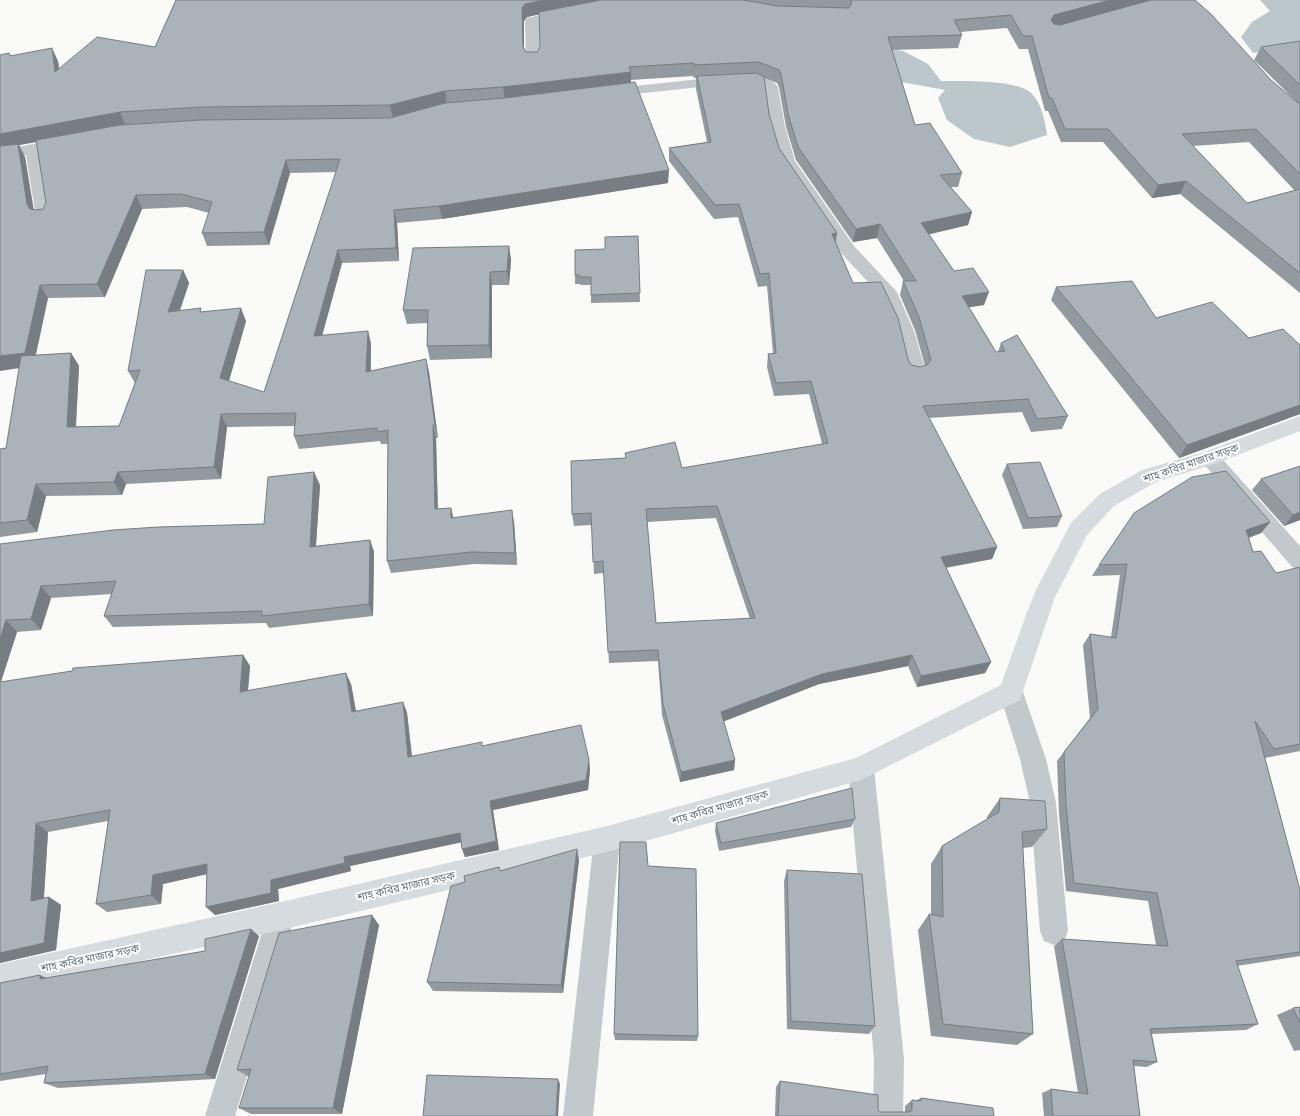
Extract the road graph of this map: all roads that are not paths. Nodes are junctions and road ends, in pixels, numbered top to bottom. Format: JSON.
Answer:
{"nodes":[{"id":1,"x":584,"y":10,"type":"edge"},
{"id":2,"x":533,"y":60,"type":"edge"},
{"id":3,"x":590,"y":95,"type":"edge"},
{"id":4,"x":80,"y":141,"type":"edge"},
{"id":5,"x":33,"y":149,"type":"junction"},
{"id":6,"x":0,"y":155,"type":"edge"},
{"id":7,"x":44,"y":218,"type":"edge"},
{"id":8,"x":916,"y":372,"type":"edge"},
{"id":9,"x":1300,"y":423,"type":"edge"},
{"id":10,"x":1210,"y":458,"type":"junction"},
{"id":11,"x":1300,"y":560,"type":"edge"},
{"id":12,"x":1011,"y":692,"type":"junction"},
{"id":13,"x":861,"y":768,"type":"junction"},
{"id":14,"x":607,"y":839,"type":"junction"},
{"id":15,"x":281,"y":916,"type":"junction"},
{"id":16,"x":1054,"y":931,"type":"dead end"},
{"id":17,"x":0,"y":978,"type":"edge"},
{"id":18,"x":220,"y":1116,"type":"edge"},
{"id":19,"x":578,"y":1116,"type":"edge"},
{"id":20,"x":888,"y":1116,"type":"edge"}],
"edges":[{"from":1,"to":2,"type":"street"},
{"from":3,"to":8,"type":"street"},
{"from":4,"to":5,"type":"street"},
{"from":5,"to":6,"type":"street"},
{"from":5,"to":7,"type":"street"},
{"from":9,"to":10,"type":"main road","name":"শাহ কবির মাজার সড়ক"},
{"from":10,"to":11,"type":"street"},
{"from":10,"to":12,"type":"main road","name":"শাহ কবির মাজার সড়ক"},
{"from":12,"to":13,"type":"main road","name":"শাহ কবির মাজার সড়ক"},
{"from":12,"to":16,"type":"street"},
{"from":13,"to":14,"type":"main road","name":"শাহ কবির মাজার সড়ক"},
{"from":13,"to":20,"type":"street"},
{"from":14,"to":15,"type":"main road","name":"শাহ কবির মাজার সড়ক"},
{"from":14,"to":19,"type":"street"},
{"from":15,"to":17,"type":"main road","name":"শাহ কবির মাজার সড়ক"},
{"from":15,"to":18,"type":"street"}]}
